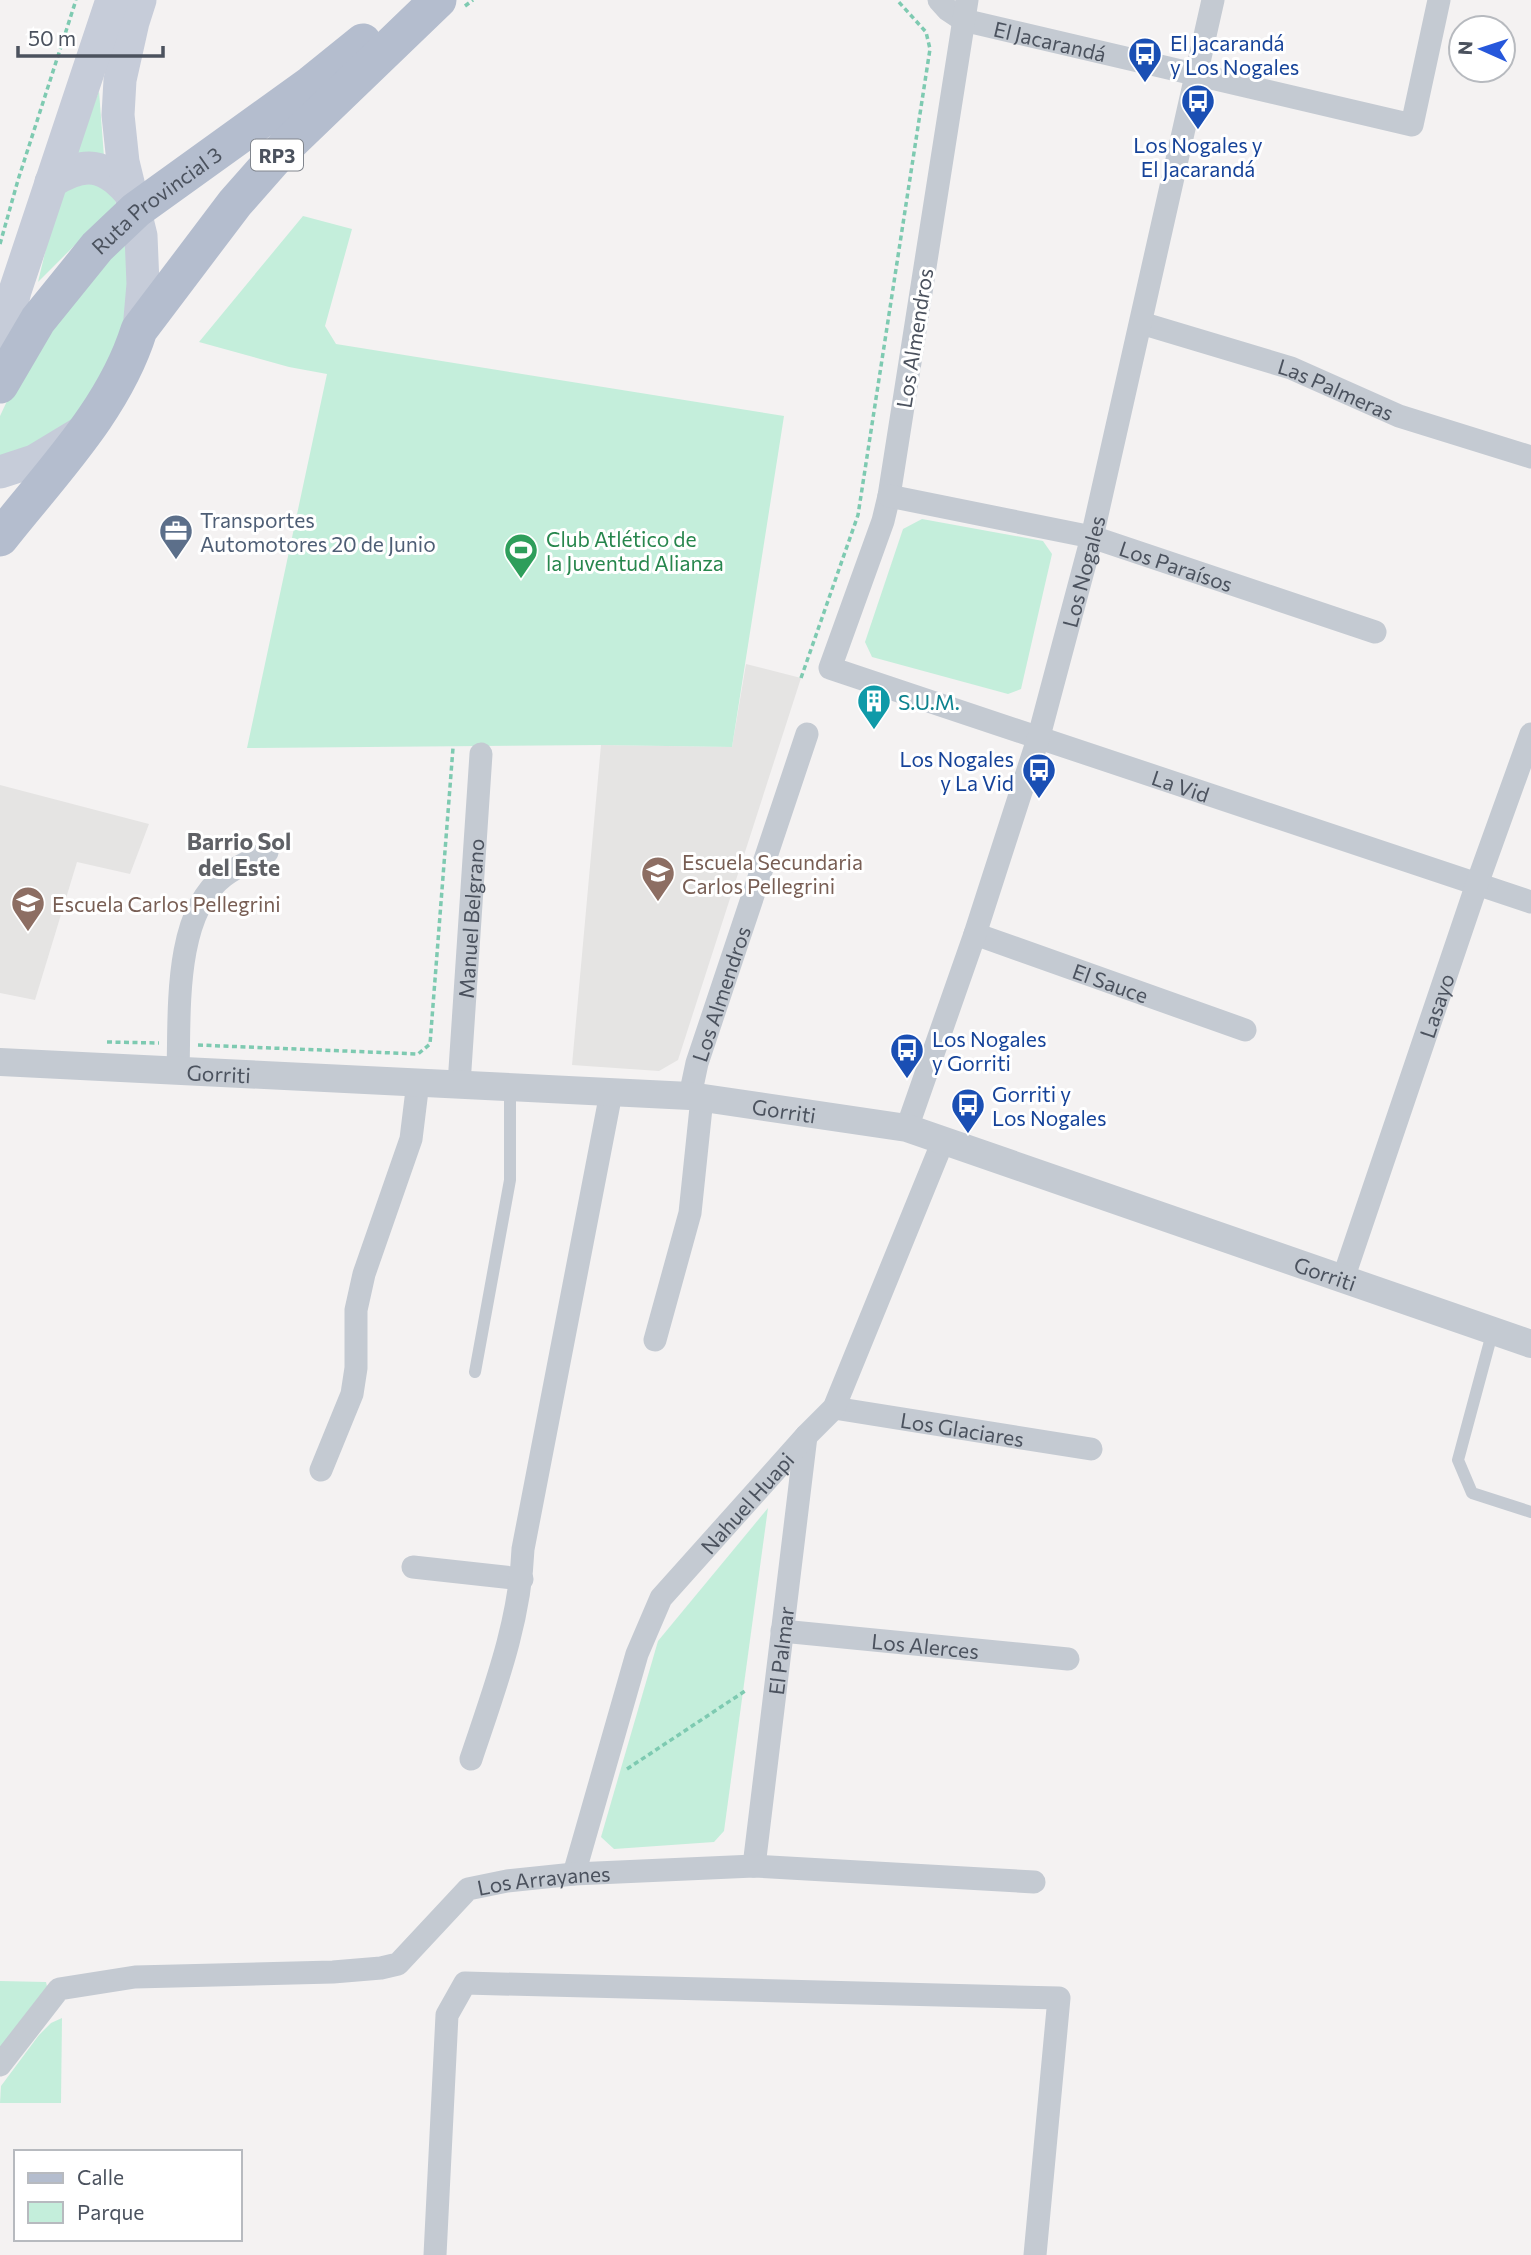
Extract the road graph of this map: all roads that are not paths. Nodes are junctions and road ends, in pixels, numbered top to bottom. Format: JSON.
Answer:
{"nodes":[{"id":1,"x":112,"y":0,"type":"edge"},
{"id":2,"x":140,"y":0,"type":"edge"},
{"id":3,"x":416,"y":0,"type":"edge"},
{"id":4,"x":939,"y":0,"type":"edge"},
{"id":5,"x":1213,"y":0,"type":"edge"},
{"id":6,"x":1438,"y":0,"type":"edge"},
{"id":7,"x":450,"y":4,"type":"edge"},
{"id":8,"x":965,"y":10,"type":"edge"},
{"id":9,"x":1195,"y":76,"type":"junction"},
{"id":10,"x":51,"y":182,"type":"junction"},
{"id":11,"x":133,"y":202,"type":"junction"},
{"id":12,"x":1141,"y":323,"type":"junction"},
{"id":13,"x":139,"y":330,"type":"junction"},
{"id":14,"x":0,"y":351,"type":"edge"},
{"id":15,"x":0,"y":385,"type":"edge"},
{"id":16,"x":88,"y":428,"type":"junction"},
{"id":17,"x":1531,"y":457,"type":"edge"},
{"id":18,"x":0,"y":472,"type":"edge"},
{"id":19,"x":889,"y":496,"type":"junction"},
{"id":20,"x":1092,"y":537,"type":"junction"},
{"id":21,"x":0,"y":538,"type":"edge"},
{"id":22,"x":1375,"y":632,"type":"dead end"},
{"id":23,"x":830,"y":668,"type":"joint"},
{"id":24,"x":807,"y":734,"type":"dead end"},
{"id":25,"x":1531,"y":734,"type":"edge"},
{"id":26,"x":1039,"y":736,"type":"junction"},
{"id":27,"x":481,"y":754,"type":"dead end"},
{"id":28,"x":267,"y":852,"type":"dead end"},
{"id":29,"x":1477,"y":884,"type":"junction"},
{"id":30,"x":1531,"y":902,"type":"edge"},
{"id":31,"x":975,"y":934,"type":"junction"},
{"id":32,"x":1245,"y":1030,"type":"dead end"},
{"id":33,"x":178,"y":1058,"type":"junction"},
{"id":34,"x":0,"y":1062,"type":"edge"},
{"id":35,"x":418,"y":1082,"type":"junction"},
{"id":36,"x":459,"y":1083,"type":"junction"},
{"id":37,"x":510,"y":1088,"type":"junction"},
{"id":38,"x":611,"y":1093,"type":"junction"},
{"id":39,"x":696,"y":1097,"type":"junction"},
{"id":40,"x":907,"y":1128,"type":"junction"},
{"id":41,"x":943,"y":1141,"type":"junction"},
{"id":42,"x":1343,"y":1279,"type":"junction"},
{"id":43,"x":1493,"y":1330,"type":"junction"},
{"id":44,"x":654,"y":1340,"type":"dead end"},
{"id":45,"x":1531,"y":1343,"type":"edge"},
{"id":46,"x":475,"y":1372,"type":"dead end"},
{"id":47,"x":834,"y":1408,"type":"junction"},
{"id":48,"x":806,"y":1436,"type":"junction"},
{"id":49,"x":1091,"y":1450,"type":"dead end"},
{"id":50,"x":321,"y":1470,"type":"dead end"},
{"id":51,"x":1531,"y":1511,"type":"edge"},
{"id":52,"x":413,"y":1567,"type":"dead end"},
{"id":53,"x":522,"y":1579,"type":"junction"},
{"id":54,"x":782,"y":1631,"type":"junction"},
{"id":55,"x":1068,"y":1659,"type":"dead end"},
{"id":56,"x":471,"y":1759,"type":"dead end"},
{"id":57,"x":754,"y":1866,"type":"junction"},
{"id":58,"x":574,"y":1874,"type":"junction"},
{"id":59,"x":1034,"y":1882,"type":"dead end"},
{"id":60,"x":0,"y":2065,"type":"edge"},
{"id":61,"x":435,"y":2255,"type":"edge"},
{"id":62,"x":1035,"y":2255,"type":"edge"}],
"edges":[{"from":1,"to":10,"type":"main road"},
{"from":2,"to":11,"type":"main road"},
{"from":3,"to":11,"type":"main road","name":"Ruta Provincial 3","number":"RP3"},
{"from":4,"to":8,"type":"street","name":"El Jacarandá"},
{"from":5,"to":9,"type":"street","name":"Los Nogales"},
{"from":6,"to":9,"type":"street","name":"El Jacarandá"},
{"from":7,"to":13,"type":"main road","number":"RP3"},
{"from":8,"to":9,"type":"street","name":"El Jacarandá"},
{"from":8,"to":19,"type":"street","name":"Los Almendros"},
{"from":9,"to":12,"type":"street","name":"Los Nogales"},
{"from":10,"to":11,"type":"main road"},
{"from":10,"to":14,"type":"main road"},
{"from":11,"to":13,"type":"main road"},
{"from":11,"to":15,"type":"main road","name":"Ruta Provincial 3","number":"RP3"},
{"from":12,"to":17,"type":"street","name":"Las Palmeras"},
{"from":12,"to":20,"type":"street","name":"Los Nogales"},
{"from":13,"to":16,"type":"main road","number":"RP3"},
{"from":16,"to":18,"type":"main road"},
{"from":16,"to":21,"type":"main road","number":"RP3"},
{"from":19,"to":20,"type":"street","name":"Los Paraísos"},
{"from":19,"to":23,"type":"street","name":"Los Almendros"},
{"from":20,"to":22,"type":"street","name":"Los Paraísos"},
{"from":20,"to":26,"type":"street","name":"Los Nogales"},
{"from":23,"to":26,"type":"street","name":"La Vid"},
{"from":24,"to":39,"type":"street","name":"Los Almendros"},
{"from":25,"to":29,"type":"street","name":"Lasayo"},
{"from":26,"to":29,"type":"street","name":"La Vid"},
{"from":26,"to":31,"type":"street","name":"Los Nogales"},
{"from":27,"to":36,"type":"street","name":"Manuel Belgrano"},
{"from":28,"to":33,"type":"street"},
{"from":29,"to":30,"type":"street","name":"La Vid"},
{"from":29,"to":42,"type":"street","name":"Lasayo"},
{"from":31,"to":32,"type":"street","name":"El Sauce"},
{"from":31,"to":40,"type":"street","name":"Los Nogales"},
{"from":33,"to":34,"type":"street","name":"Gorriti"},
{"from":33,"to":35,"type":"street","name":"Gorriti"},
{"from":35,"to":36,"type":"street","name":"Gorriti"},
{"from":35,"to":50,"type":"street"},
{"from":36,"to":37,"type":"street","name":"Gorriti"},
{"from":37,"to":38,"type":"street","name":"Gorriti"},
{"from":37,"to":46,"type":"lane"},
{"from":38,"to":39,"type":"street","name":"Gorriti"},
{"from":38,"to":53,"type":"street"},
{"from":39,"to":40,"type":"street","name":"Gorriti"},
{"from":39,"to":44,"type":"street","name":"Los Almendros"},
{"from":40,"to":41,"type":"street","name":"Gorriti"},
{"from":41,"to":42,"type":"street","name":"Gorriti"},
{"from":41,"to":47,"type":"street","name":"Nahuel Huapi"},
{"from":42,"to":43,"type":"street","name":"Gorriti"},
{"from":43,"to":45,"type":"street","name":"Gorriti"},
{"from":43,"to":51,"type":"lane"},
{"from":47,"to":48,"type":"street","name":"Nahuel Huapi"},
{"from":47,"to":49,"type":"street","name":"Los Glaciares"},
{"from":48,"to":54,"type":"street","name":"El Palmar"},
{"from":48,"to":58,"type":"street","name":"Nahuel Huapi"},
{"from":52,"to":53,"type":"street"},
{"from":53,"to":56,"type":"street"},
{"from":54,"to":55,"type":"street","name":"Los Alerces"},
{"from":54,"to":57,"type":"street","name":"El Palmar"},
{"from":57,"to":58,"type":"street","name":"Los Arrayanes"},
{"from":57,"to":59,"type":"street","name":"Los Arrayanes"},
{"from":58,"to":60,"type":"street","name":"Los Arrayanes"},
{"from":61,"to":62,"type":"street"}]}
